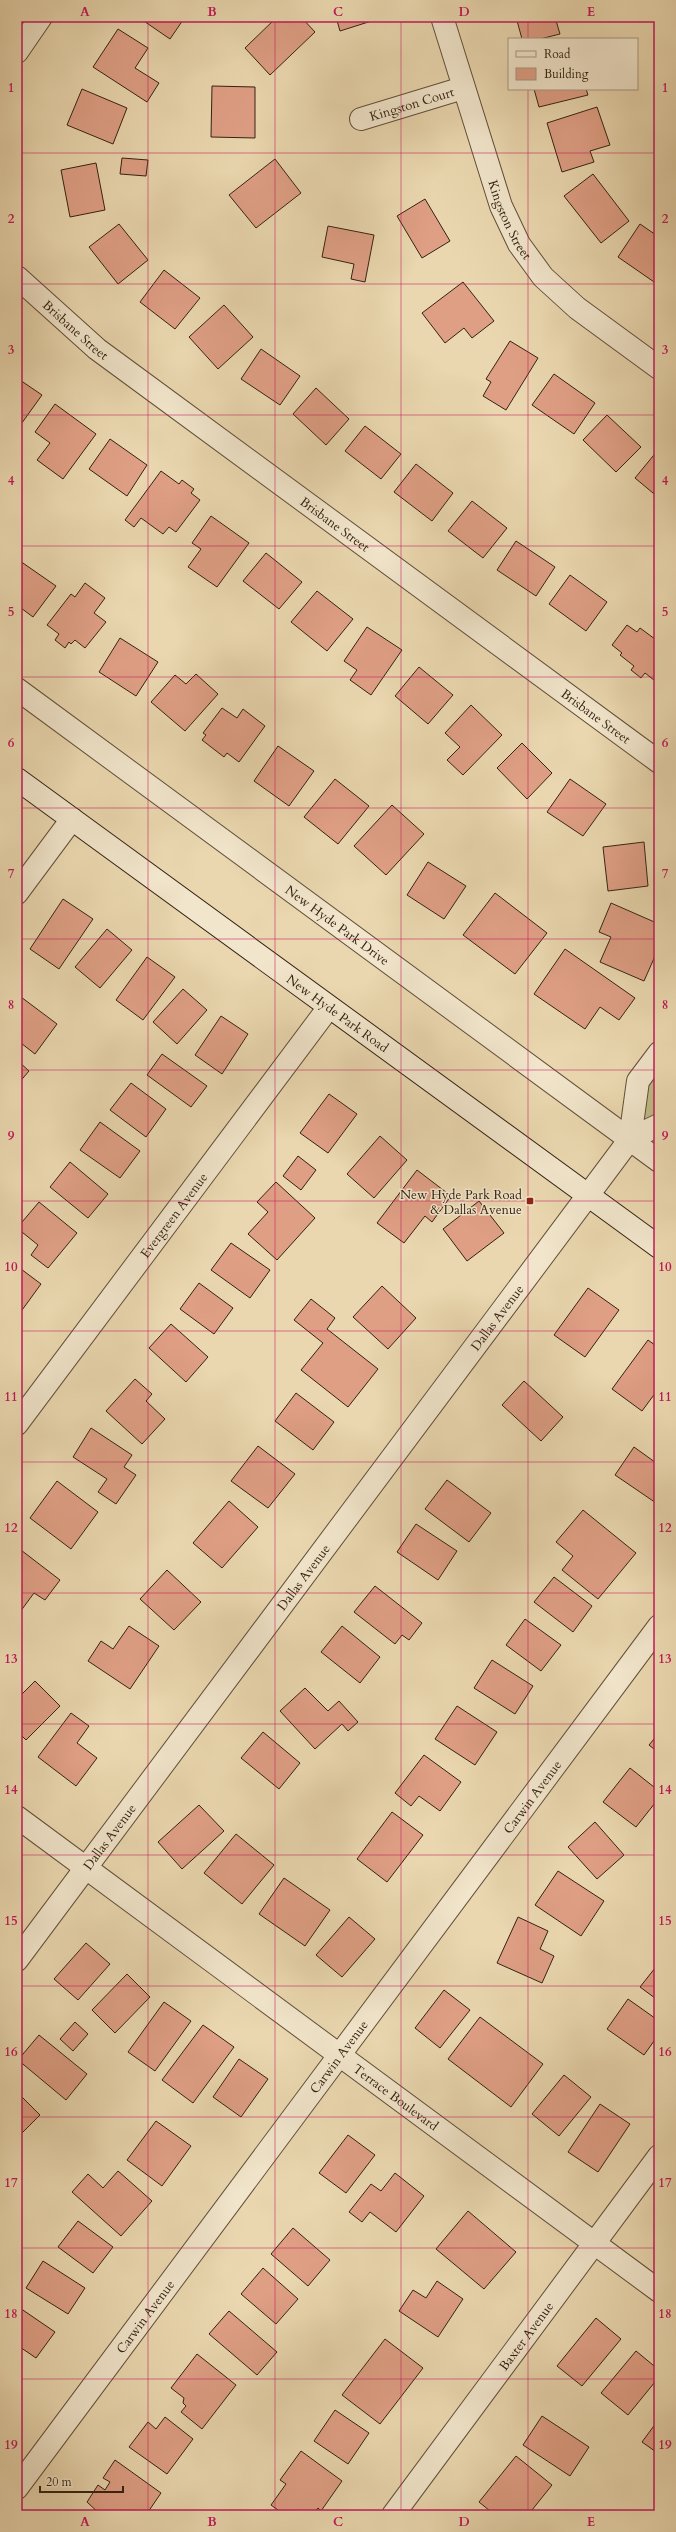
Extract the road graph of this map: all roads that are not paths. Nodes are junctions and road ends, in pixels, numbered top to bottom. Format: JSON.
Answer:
{"nodes":[{"id":1,"x":442,"y":17,"type":"edge"},
{"id":2,"x":38,"y":18,"type":"edge"},
{"id":3,"x":17,"y":52,"type":"edge"},
{"id":4,"x":463,"y":88,"type":"junction"},
{"id":5,"x":361,"y":119,"type":"dead end"},
{"id":6,"x":17,"y":277,"type":"edge"},
{"id":7,"x":659,"y":368,"type":"edge"},
{"id":8,"x":17,"y":689,"type":"edge"},
{"id":9,"x":659,"y":762,"type":"edge"},
{"id":10,"x":17,"y":779,"type":"edge"},
{"id":11,"x":72,"y":819,"type":"junction"},
{"id":12,"x":17,"y":893,"type":"edge"},
{"id":13,"x":329,"y":1007,"type":"junction"},
{"id":14,"x":659,"y":1053,"type":"edge"},
{"id":15,"x":659,"y":1125,"type":"edge"},
{"id":16,"x":630,"y":1139,"type":"junction"},
{"id":17,"x":659,"y":1160,"type":"edge"},
{"id":18,"x":588,"y":1194,"type":"junction"},
{"id":19,"x":659,"y":1247,"type":"edge"},
{"id":20,"x":17,"y":1424,"type":"edge"},
{"id":21,"x":659,"y":1626,"type":"edge"},
{"id":22,"x":17,"y":1817,"type":"edge"},
{"id":23,"x":86,"y":1867,"type":"junction"},
{"id":24,"x":17,"y":1960,"type":"edge"},
{"id":25,"x":339,"y":2054,"type":"junction"},
{"id":26,"x":659,"y":2156,"type":"edge"},
{"id":27,"x":594,"y":2243,"type":"junction"},
{"id":28,"x":659,"y":2291,"type":"edge"},
{"id":29,"x":17,"y":2488,"type":"edge"},
{"id":30,"x":393,"y":2515,"type":"edge"}],
"edges":[{"from":1,"to":4,"type":"street","name":"Kingston Street"},
{"from":2,"to":3,"type":"street"},
{"from":4,"to":5,"type":"street","name":"Kingston Court"},
{"from":4,"to":7,"type":"street","name":"Kingston Street"},
{"from":6,"to":9,"type":"street","name":"Brisbane Street"},
{"from":8,"to":16,"type":"street","name":"New Hyde Park Drive"},
{"from":10,"to":11,"type":"street","name":"New Hyde Park Road"},
{"from":11,"to":12,"type":"street"},
{"from":11,"to":13,"type":"street","name":"New Hyde Park Road"},
{"from":13,"to":18,"type":"street","name":"New Hyde Park Road"},
{"from":13,"to":20,"type":"street","name":"Evergreen Avenue"},
{"from":14,"to":16,"type":"street"},
{"from":15,"to":16,"type":"street"},
{"from":16,"to":17,"type":"street","name":"New Hyde Park Drive"},
{"from":16,"to":18,"type":"street","name":"Dallas Avenue"},
{"from":18,"to":19,"type":"street","name":"New Hyde Park Road"},
{"from":18,"to":23,"type":"street","name":"Dallas Avenue"},
{"from":21,"to":25,"type":"street","name":"Carwin Avenue"},
{"from":22,"to":23,"type":"street","name":"Terrace Boulevard"},
{"from":23,"to":24,"type":"street","name":"Dallas Avenue"},
{"from":23,"to":25,"type":"street","name":"Terrace Boulevard"},
{"from":25,"to":27,"type":"street","name":"Terrace Boulevard"},
{"from":25,"to":29,"type":"street","name":"Carwin Avenue"},
{"from":26,"to":27,"type":"street","name":"Baxter Avenue"},
{"from":27,"to":28,"type":"street","name":"Terrace Boulevard"},
{"from":27,"to":30,"type":"street","name":"Baxter Avenue"}]}
